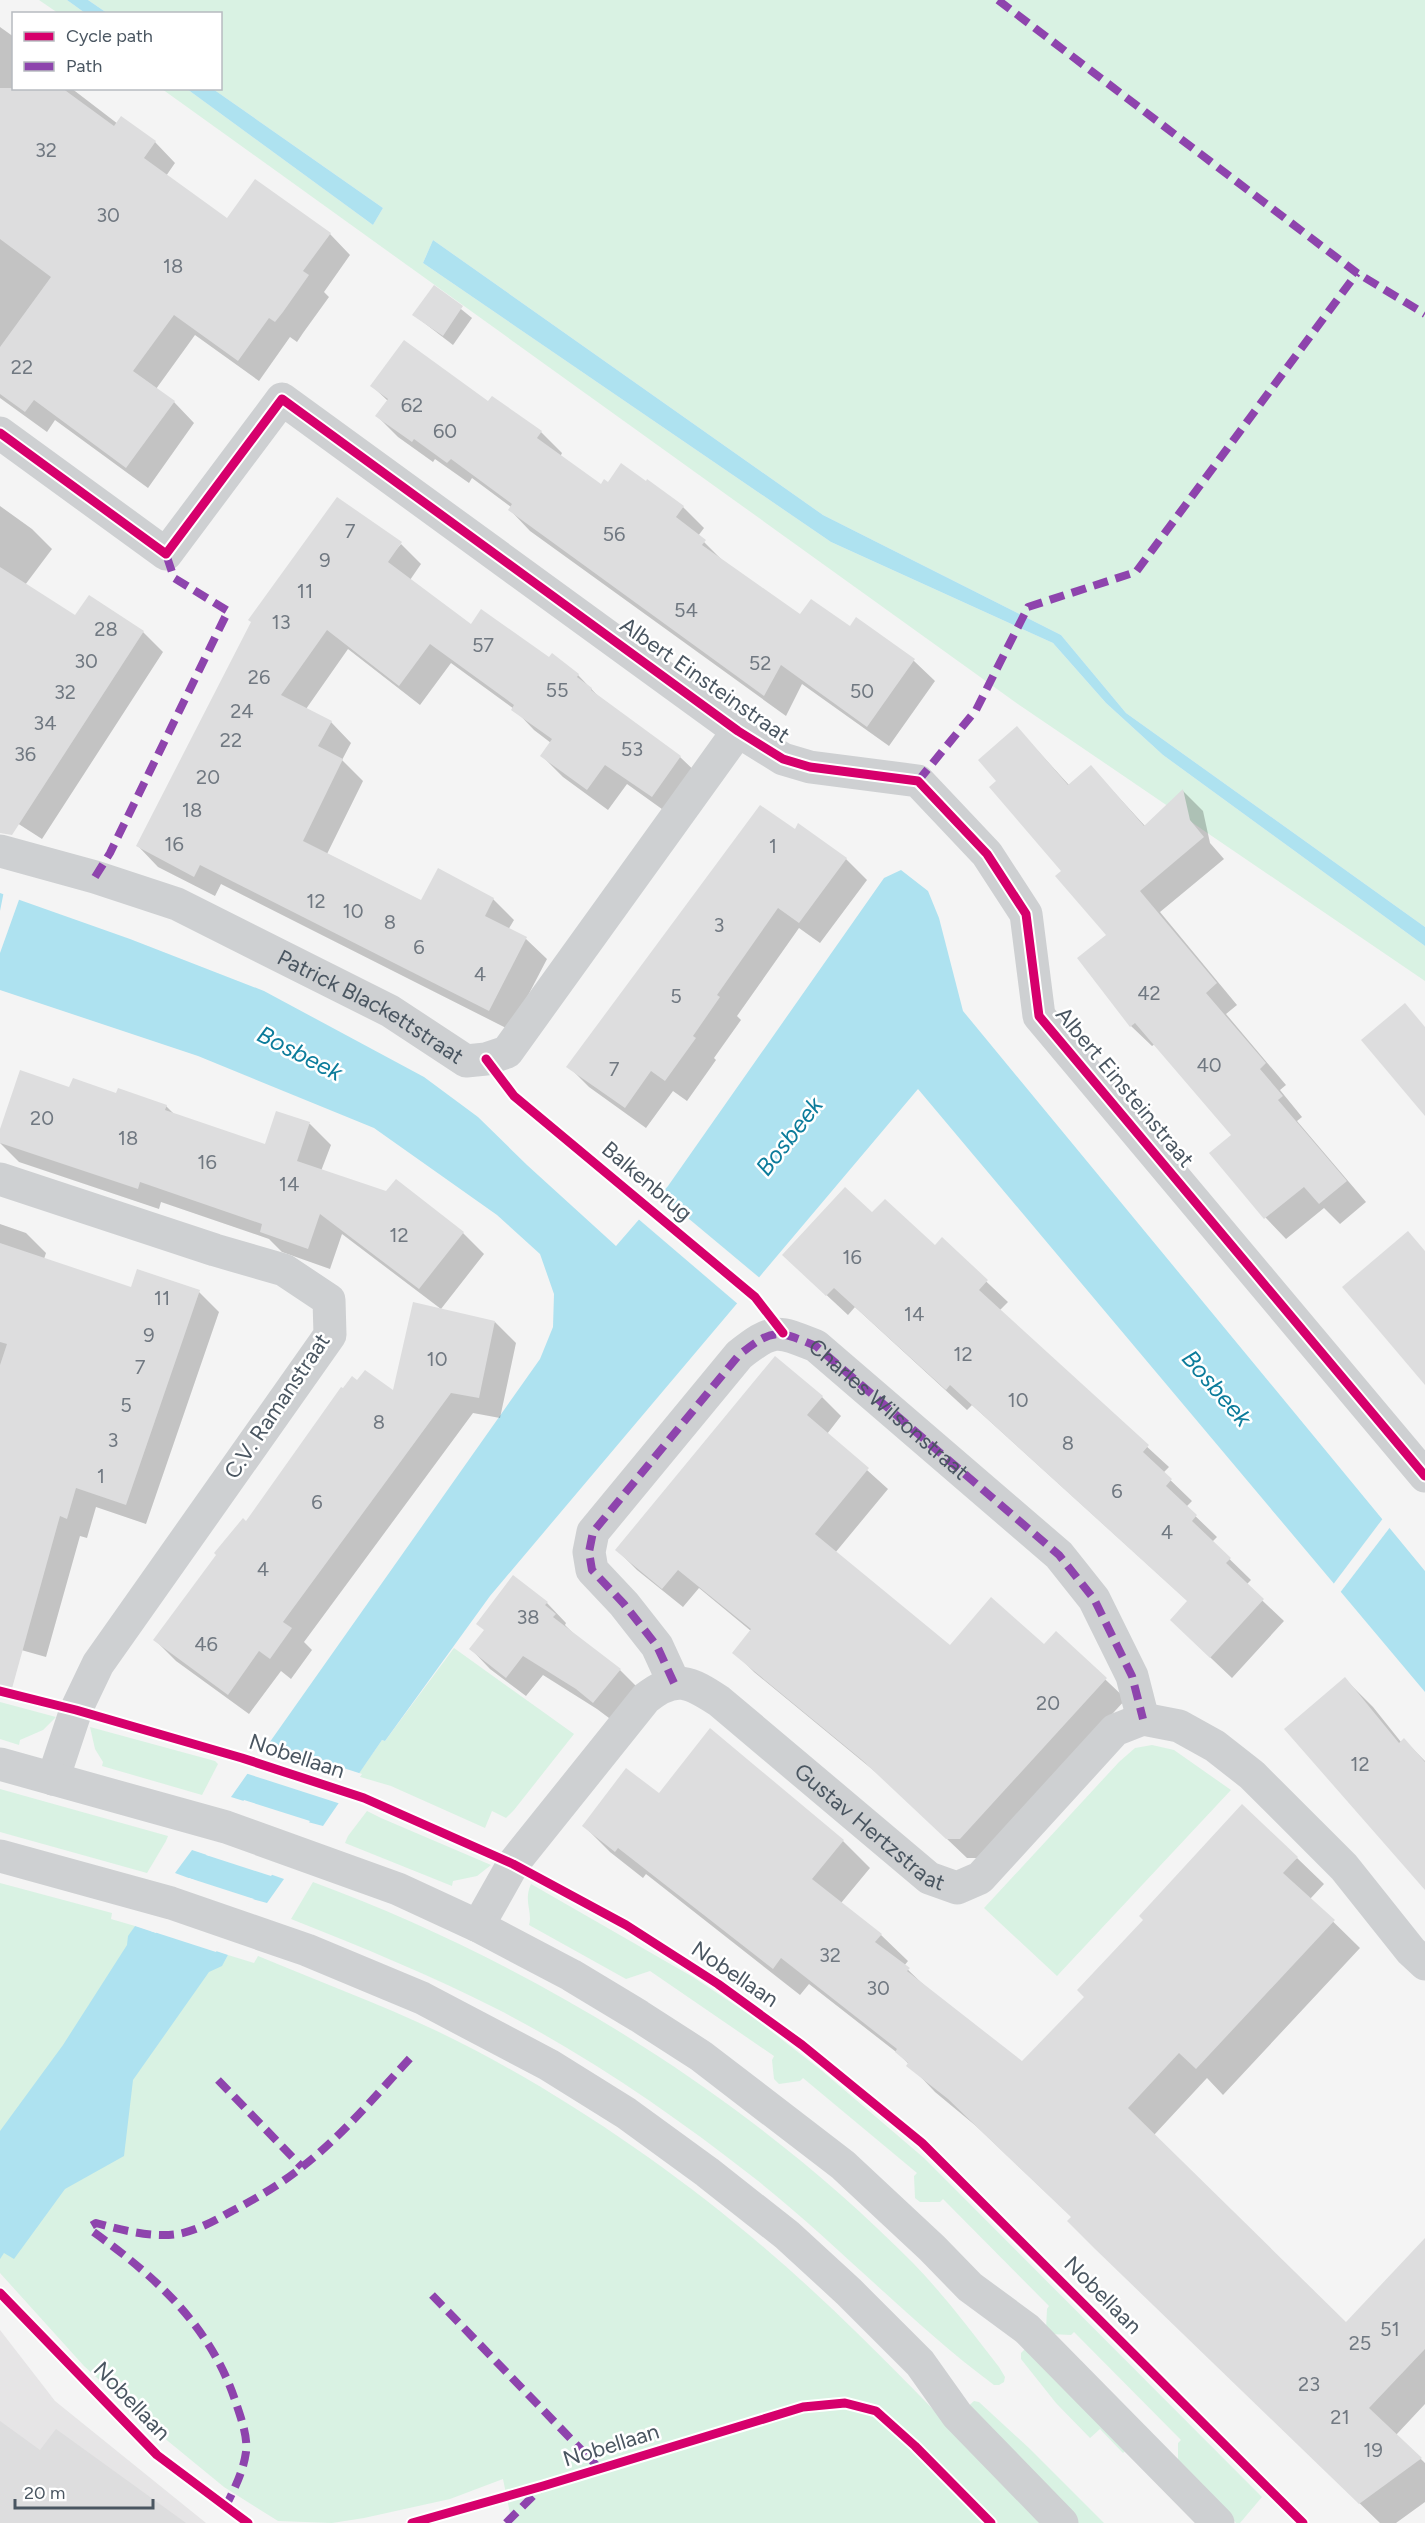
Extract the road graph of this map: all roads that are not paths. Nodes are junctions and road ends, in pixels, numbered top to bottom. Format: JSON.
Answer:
{"nodes":[{"id":1,"x":0,"y":433,"type":"edge"},
{"id":2,"x":738,"y":731,"type":"junction"},
{"id":3,"x":0,"y":851,"type":"edge"},
{"id":4,"x":0,"y":1179,"type":"edge"},
{"id":5,"x":1425,"y":1476,"type":"edge"},
{"id":6,"x":674,"y":1683,"type":"junction"},
{"id":7,"x":1143,"y":1719,"type":"junction"},
{"id":8,"x":0,"y":1764,"type":"edge"},
{"id":9,"x":53,"y":1779,"type":"junction"},
{"id":10,"x":0,"y":1856,"type":"edge"},
{"id":11,"x":478,"y":1926,"type":"junction"},
{"id":12,"x":1425,"y":1964,"type":"edge"},
{"id":13,"x":1062,"y":2523,"type":"edge"},
{"id":14,"x":1218,"y":2523,"type":"edge"}],
"edges":[{"from":1,"to":2,"type":"street","name":"Albert Einsteinstraat"},
{"from":2,"to":3,"type":"street","name":"Patrick Blackettstraat"},
{"from":2,"to":5,"type":"street","name":"Albert Einsteinstraat"},
{"from":4,"to":9,"type":"street","name":"C.V. Ramanstraat"},
{"from":6,"to":7,"type":"street","name":"Gustav Hertzstraat"},
{"from":6,"to":7,"type":"street","name":"Charles Wilsonstraat"},
{"from":6,"to":11,"type":"street"},
{"from":7,"to":12,"type":"street"},
{"from":8,"to":9,"type":"street"},
{"from":9,"to":11,"type":"street"},
{"from":10,"to":13,"type":"street"},
{"from":11,"to":14,"type":"street"}]}
